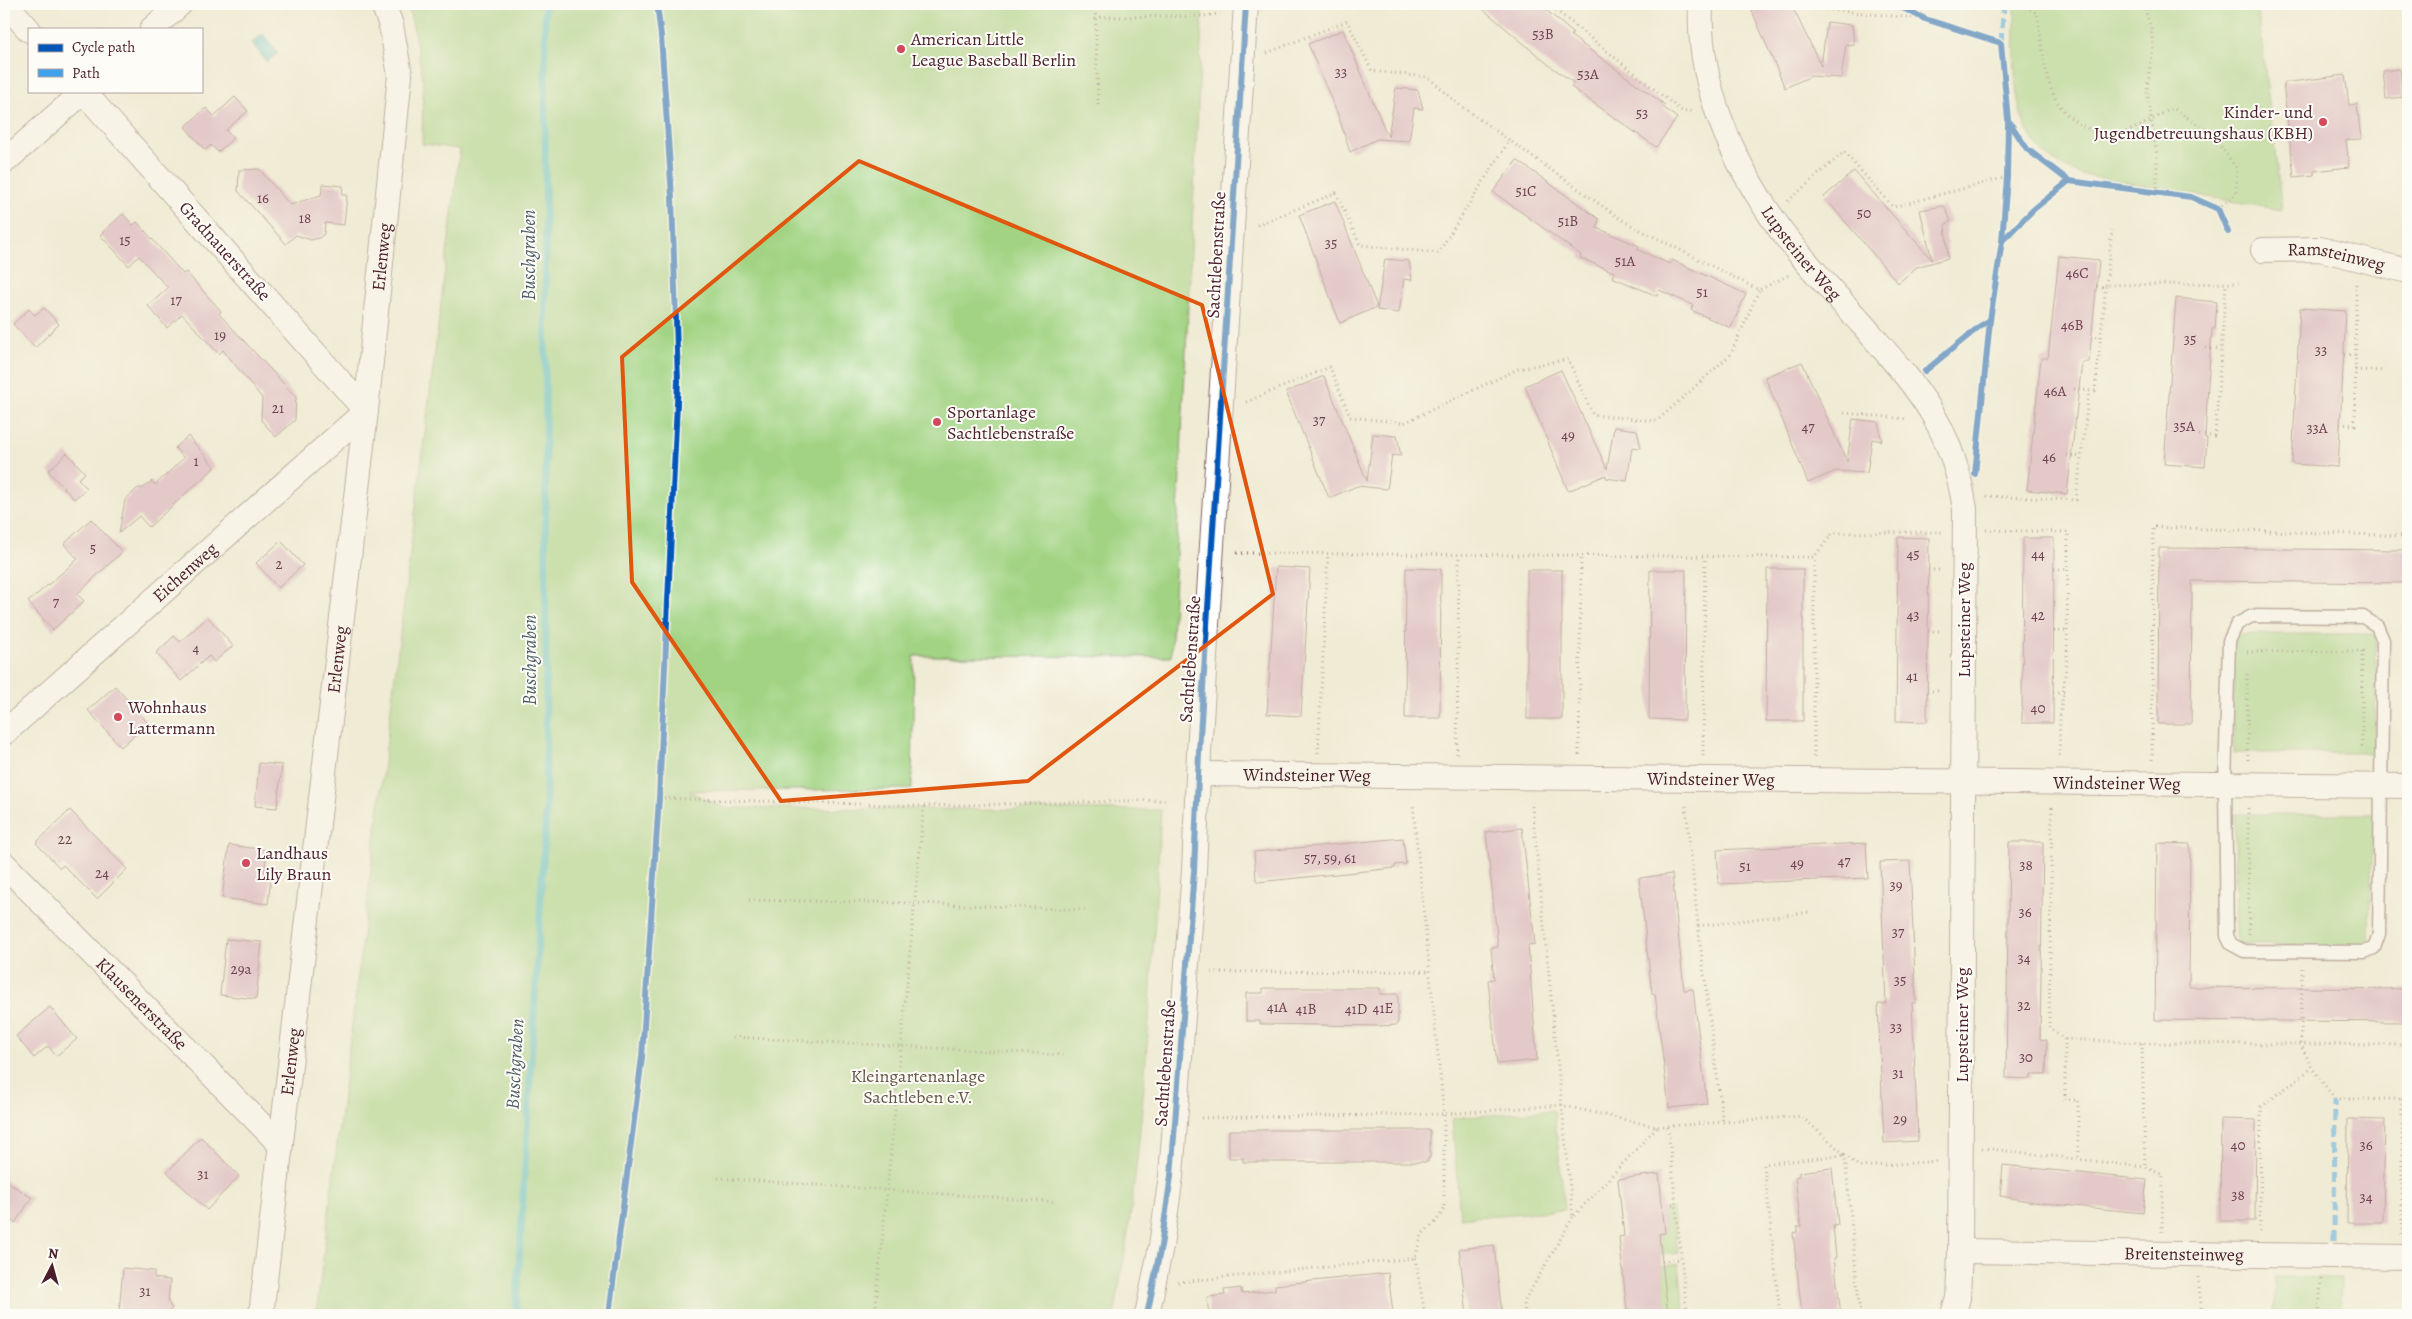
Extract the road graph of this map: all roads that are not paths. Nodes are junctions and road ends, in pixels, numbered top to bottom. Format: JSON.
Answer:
{"nodes":[{"id":1,"x":6,"y":4,"type":"edge"},
{"id":2,"x":180,"y":4,"type":"edge"},
{"id":3,"x":383,"y":4,"type":"edge"},
{"id":4,"x":1246,"y":4,"type":"edge"},
{"id":5,"x":1701,"y":4,"type":"edge"},
{"id":6,"x":153,"y":28,"type":"edge"},
{"id":7,"x":28,"y":29,"type":"edge"},
{"id":8,"x":82,"y":92,"type":"edge"},
{"id":9,"x":84,"y":92,"type":"edge"},
{"id":10,"x":4,"y":162,"type":"edge"},
{"id":11,"x":2263,"y":250,"type":"dead end"},
{"id":12,"x":2408,"y":271,"type":"edge"},
{"id":13,"x":366,"y":411,"type":"junction"},
{"id":14,"x":4,"y":733,"type":"edge"},
{"id":15,"x":1199,"y":774,"type":"junction"},
{"id":16,"x":1963,"y":781,"type":"junction"},
{"id":17,"x":2226,"y":784,"type":"junction"},
{"id":18,"x":2382,"y":785,"type":"junction"},
{"id":19,"x":2408,"y":786,"type":"edge"},
{"id":20,"x":4,"y":864,"type":"edge"},
{"id":21,"x":280,"y":1144,"type":"junction"},
{"id":22,"x":2405,"y":1247,"type":"edge"},
{"id":23,"x":1960,"y":1251,"type":"junction"},
{"id":24,"x":261,"y":1315,"type":"edge"},
{"id":25,"x":1147,"y":1315,"type":"edge"},
{"id":26,"x":1953,"y":1315,"type":"edge"}],
"edges":[{"from":1,"to":7,"type":"street"},
{"from":2,"to":6,"type":"street"},
{"from":3,"to":13,"type":"street","name":"Erlenweg"},
{"from":4,"to":15,"type":"street","name":"Sachtlebenstraße"},
{"from":5,"to":16,"type":"street","name":"Lupsteiner Weg"},
{"from":8,"to":10,"type":"street"},
{"from":9,"to":13,"type":"street","name":"Gradnauerstraße"},
{"from":11,"to":12,"type":"street","name":"Ramsteinweg"},
{"from":13,"to":14,"type":"street","name":"Eichenweg"},
{"from":13,"to":21,"type":"street","name":"Erlenweg"},
{"from":15,"to":16,"type":"street","name":"Windsteiner Weg"},
{"from":15,"to":25,"type":"street","name":"Sachtlebenstraße"},
{"from":16,"to":17,"type":"street","name":"Windsteiner Weg"},
{"from":16,"to":23,"type":"street","name":"Lupsteiner Weg"},
{"from":17,"to":18,"type":"street","name":"Windsteiner Weg"},
{"from":17,"to":18,"type":"lane"},
{"from":17,"to":18,"type":"lane"},
{"from":18,"to":19,"type":"street","name":"Windsteiner Weg"},
{"from":20,"to":21,"type":"street","name":"Klausenerstraße"},
{"from":21,"to":24,"type":"street","name":"Erlenweg"},
{"from":22,"to":23,"type":"street","name":"Breitensteinweg"},
{"from":23,"to":26,"type":"street","name":"Lupsteiner Weg"}]}
